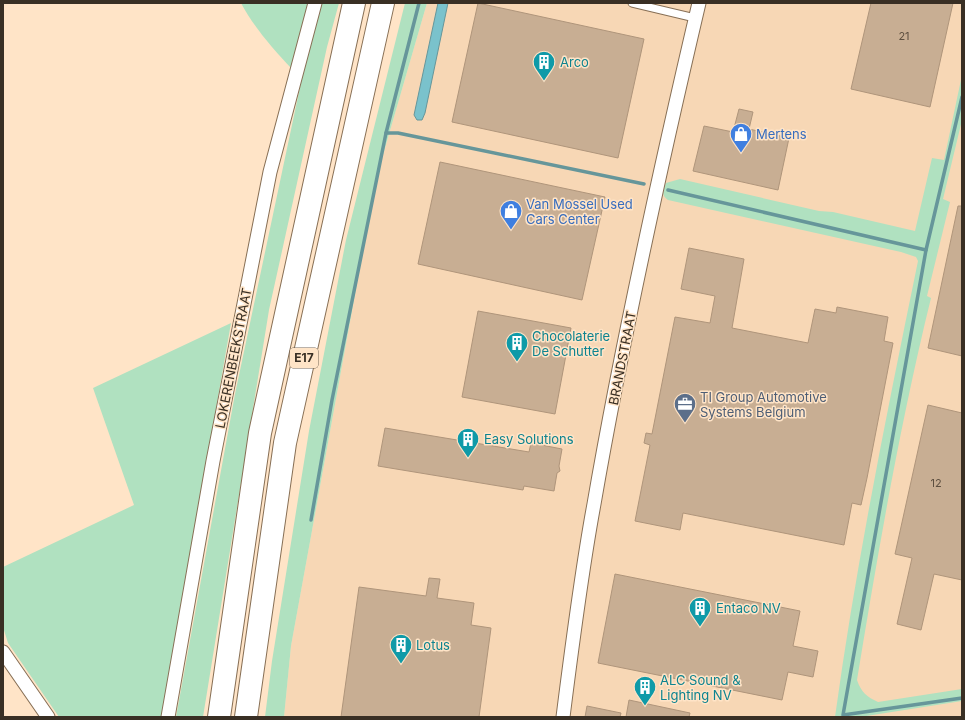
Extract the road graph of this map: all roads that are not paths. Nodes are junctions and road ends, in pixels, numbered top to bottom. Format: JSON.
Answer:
{"nodes":[{"id":1,"x":315,"y":3,"type":"edge"},
{"id":2,"x":354,"y":3,"type":"edge"},
{"id":3,"x":383,"y":3,"type":"edge"},
{"id":4,"x":632,"y":3,"type":"edge"},
{"id":5,"x":699,"y":3,"type":"edge"},
{"id":6,"x":695,"y":18,"type":"junction"},
{"id":7,"x":3,"y":652,"type":"edge"},
{"id":8,"x":48,"y":717,"type":"edge"},
{"id":9,"x":168,"y":717,"type":"edge"},
{"id":10,"x":219,"y":717,"type":"edge"},
{"id":11,"x":246,"y":717,"type":"edge"},
{"id":12,"x":563,"y":717,"type":"edge"}],
"edges":[{"from":1,"to":9,"type":"street","name":"LOKERENBEEKSTRAAT"},
{"from":2,"to":10,"type":"highway","number":"E17"},
{"from":3,"to":11,"type":"highway","number":"E17"},
{"from":4,"to":6,"type":"lane"},
{"from":5,"to":6,"type":"street","name":"BRANDSTRAAT"},
{"from":6,"to":12,"type":"street","name":"BRANDSTRAAT"},
{"from":7,"to":8,"type":"street"}]}
